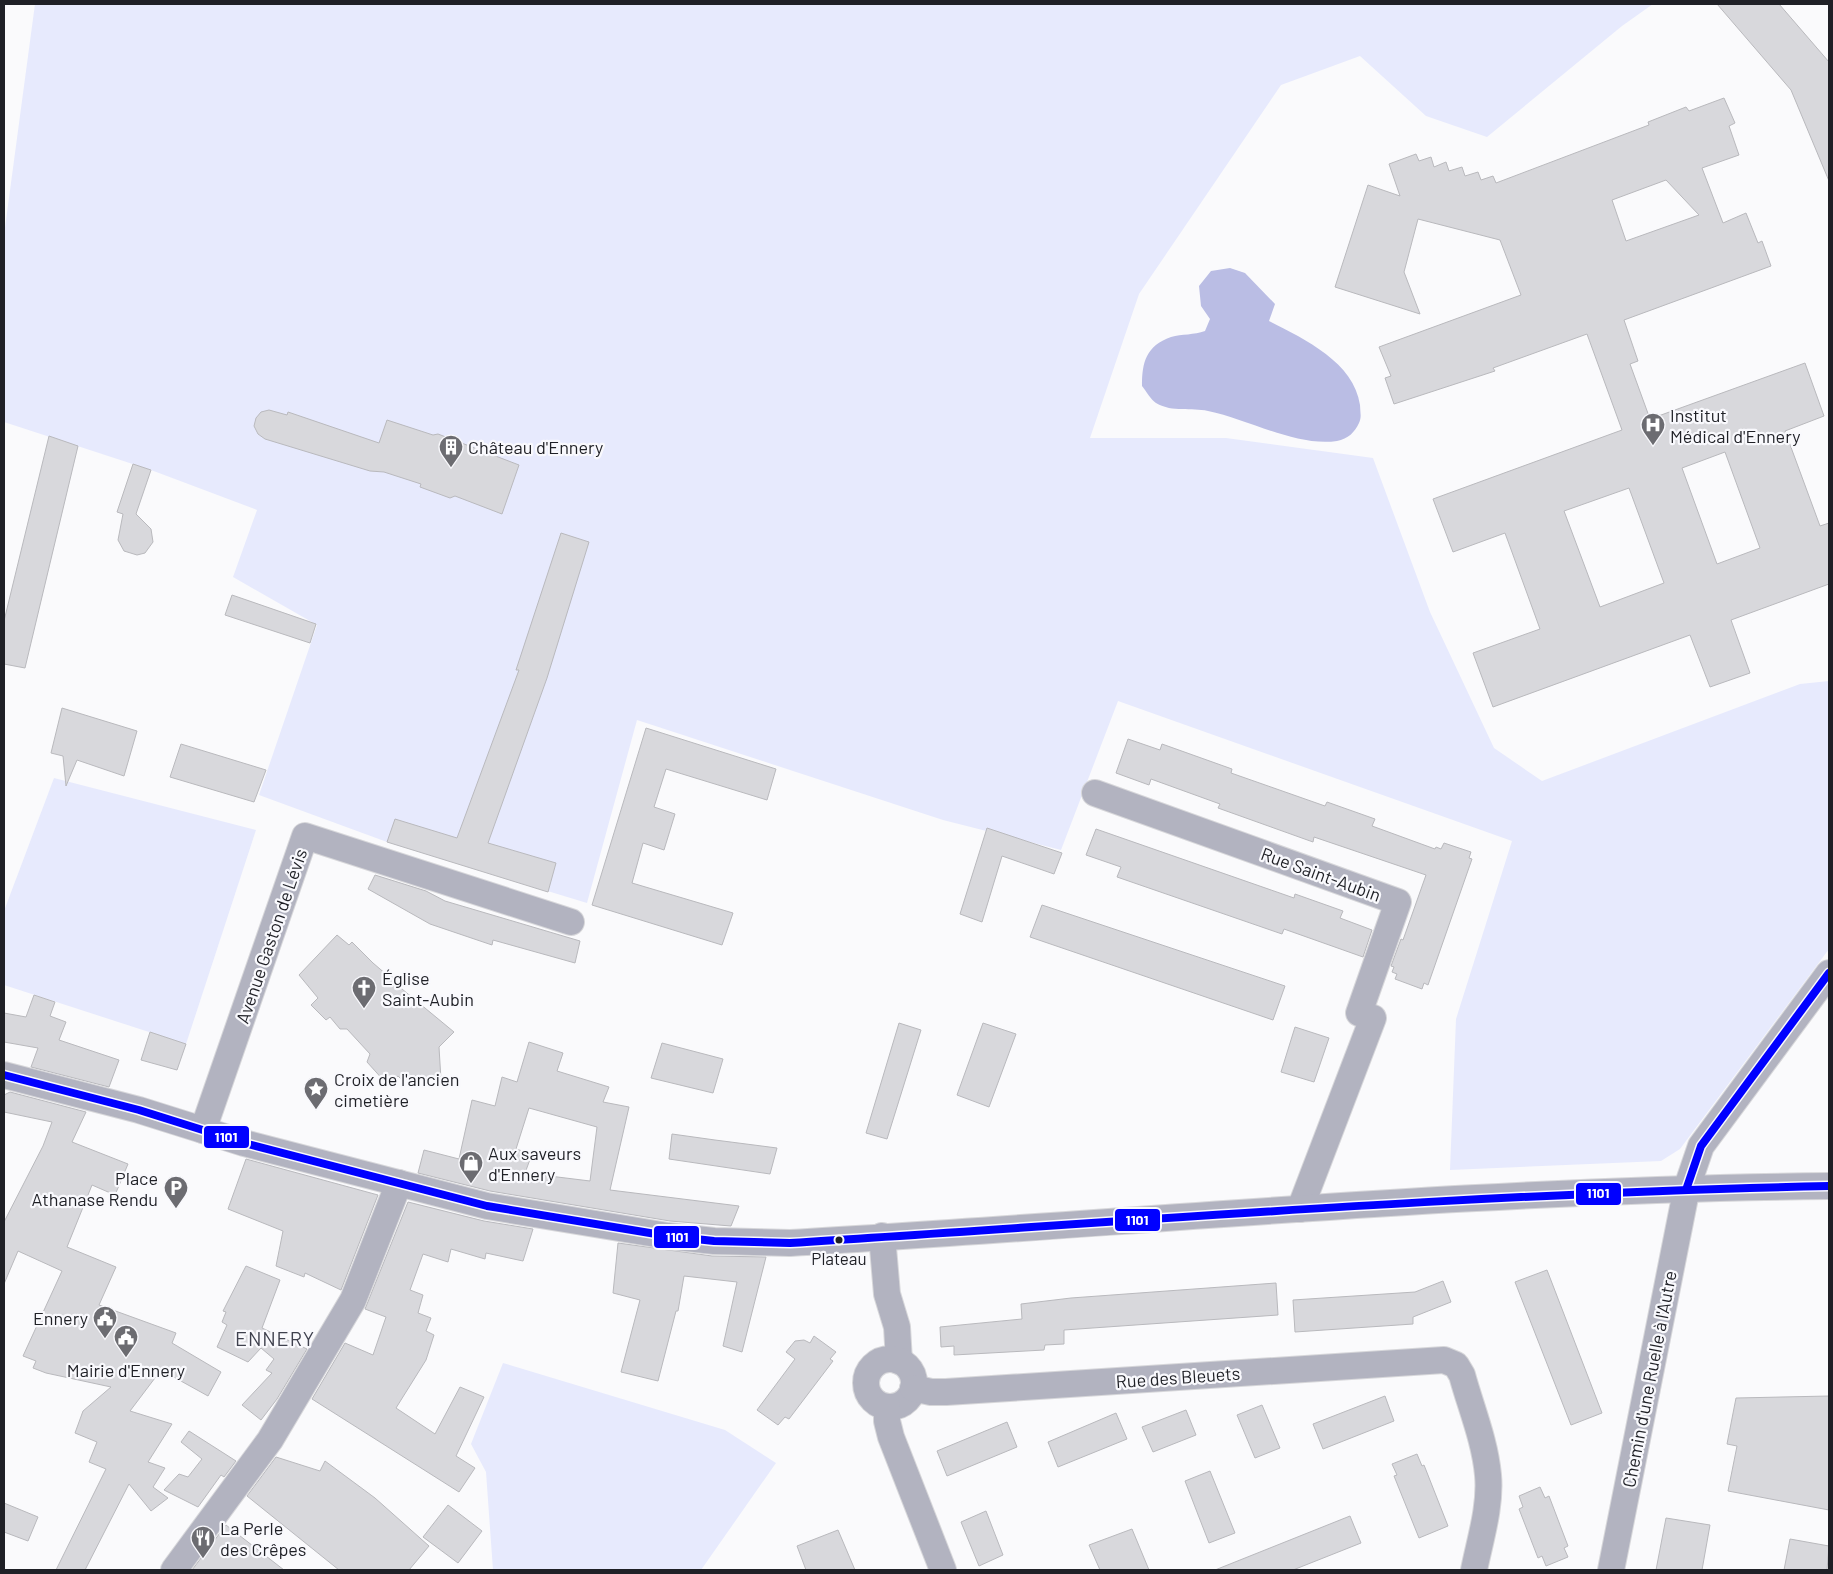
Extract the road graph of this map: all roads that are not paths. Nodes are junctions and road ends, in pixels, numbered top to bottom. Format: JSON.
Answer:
{"nodes":[{"id":1,"x":1096,"y":793,"type":"dead end"},
{"id":2,"x":572,"y":922,"type":"dead end"},
{"id":3,"x":1829,"y":973,"type":"edge"},
{"id":4,"x":4,"y":1074,"type":"edge"},
{"id":5,"x":203,"y":1130,"type":"junction"},
{"id":6,"x":399,"y":1183,"type":"junction"},
{"id":7,"x":1829,"y":1186,"type":"edge"},
{"id":8,"x":1687,"y":1187,"type":"junction"},
{"id":9,"x":1300,"y":1209,"type":"junction"},
{"id":10,"x":882,"y":1236,"type":"junction"},
{"id":11,"x":899,"y":1361,"type":"junction"},
{"id":12,"x":913,"y":1388,"type":"junction"},
{"id":13,"x":887,"y":1407,"type":"junction"},
{"id":14,"x":174,"y":1570,"type":"edge"},
{"id":15,"x":943,"y":1570,"type":"edge"},
{"id":16,"x":1474,"y":1570,"type":"edge"},
{"id":17,"x":1611,"y":1570,"type":"edge"}],
"edges":[{"from":1,"to":9,"type":"street","name":"Rue Saint-Aubin"},
{"from":2,"to":5,"type":"street","name":"Avenue Gaston de Lévis"},
{"from":3,"to":8,"type":"street","name":"Chemin d'une Ruelle à l'Autre"},
{"from":4,"to":5,"type":"street"},
{"from":5,"to":6,"type":"street"},
{"from":6,"to":10,"type":"street"},
{"from":6,"to":14,"type":"street"},
{"from":7,"to":8,"type":"street"},
{"from":8,"to":9,"type":"street"},
{"from":8,"to":17,"type":"street","name":"Chemin d'une Ruelle à l'Autre"},
{"from":9,"to":10,"type":"street"},
{"from":10,"to":11,"type":"street"},
{"from":11,"to":12,"type":"street"},
{"from":11,"to":13,"type":"street"},
{"from":12,"to":13,"type":"street"},
{"from":12,"to":16,"type":"street","name":"Rue des Bleuets"},
{"from":13,"to":15,"type":"street"}]}
